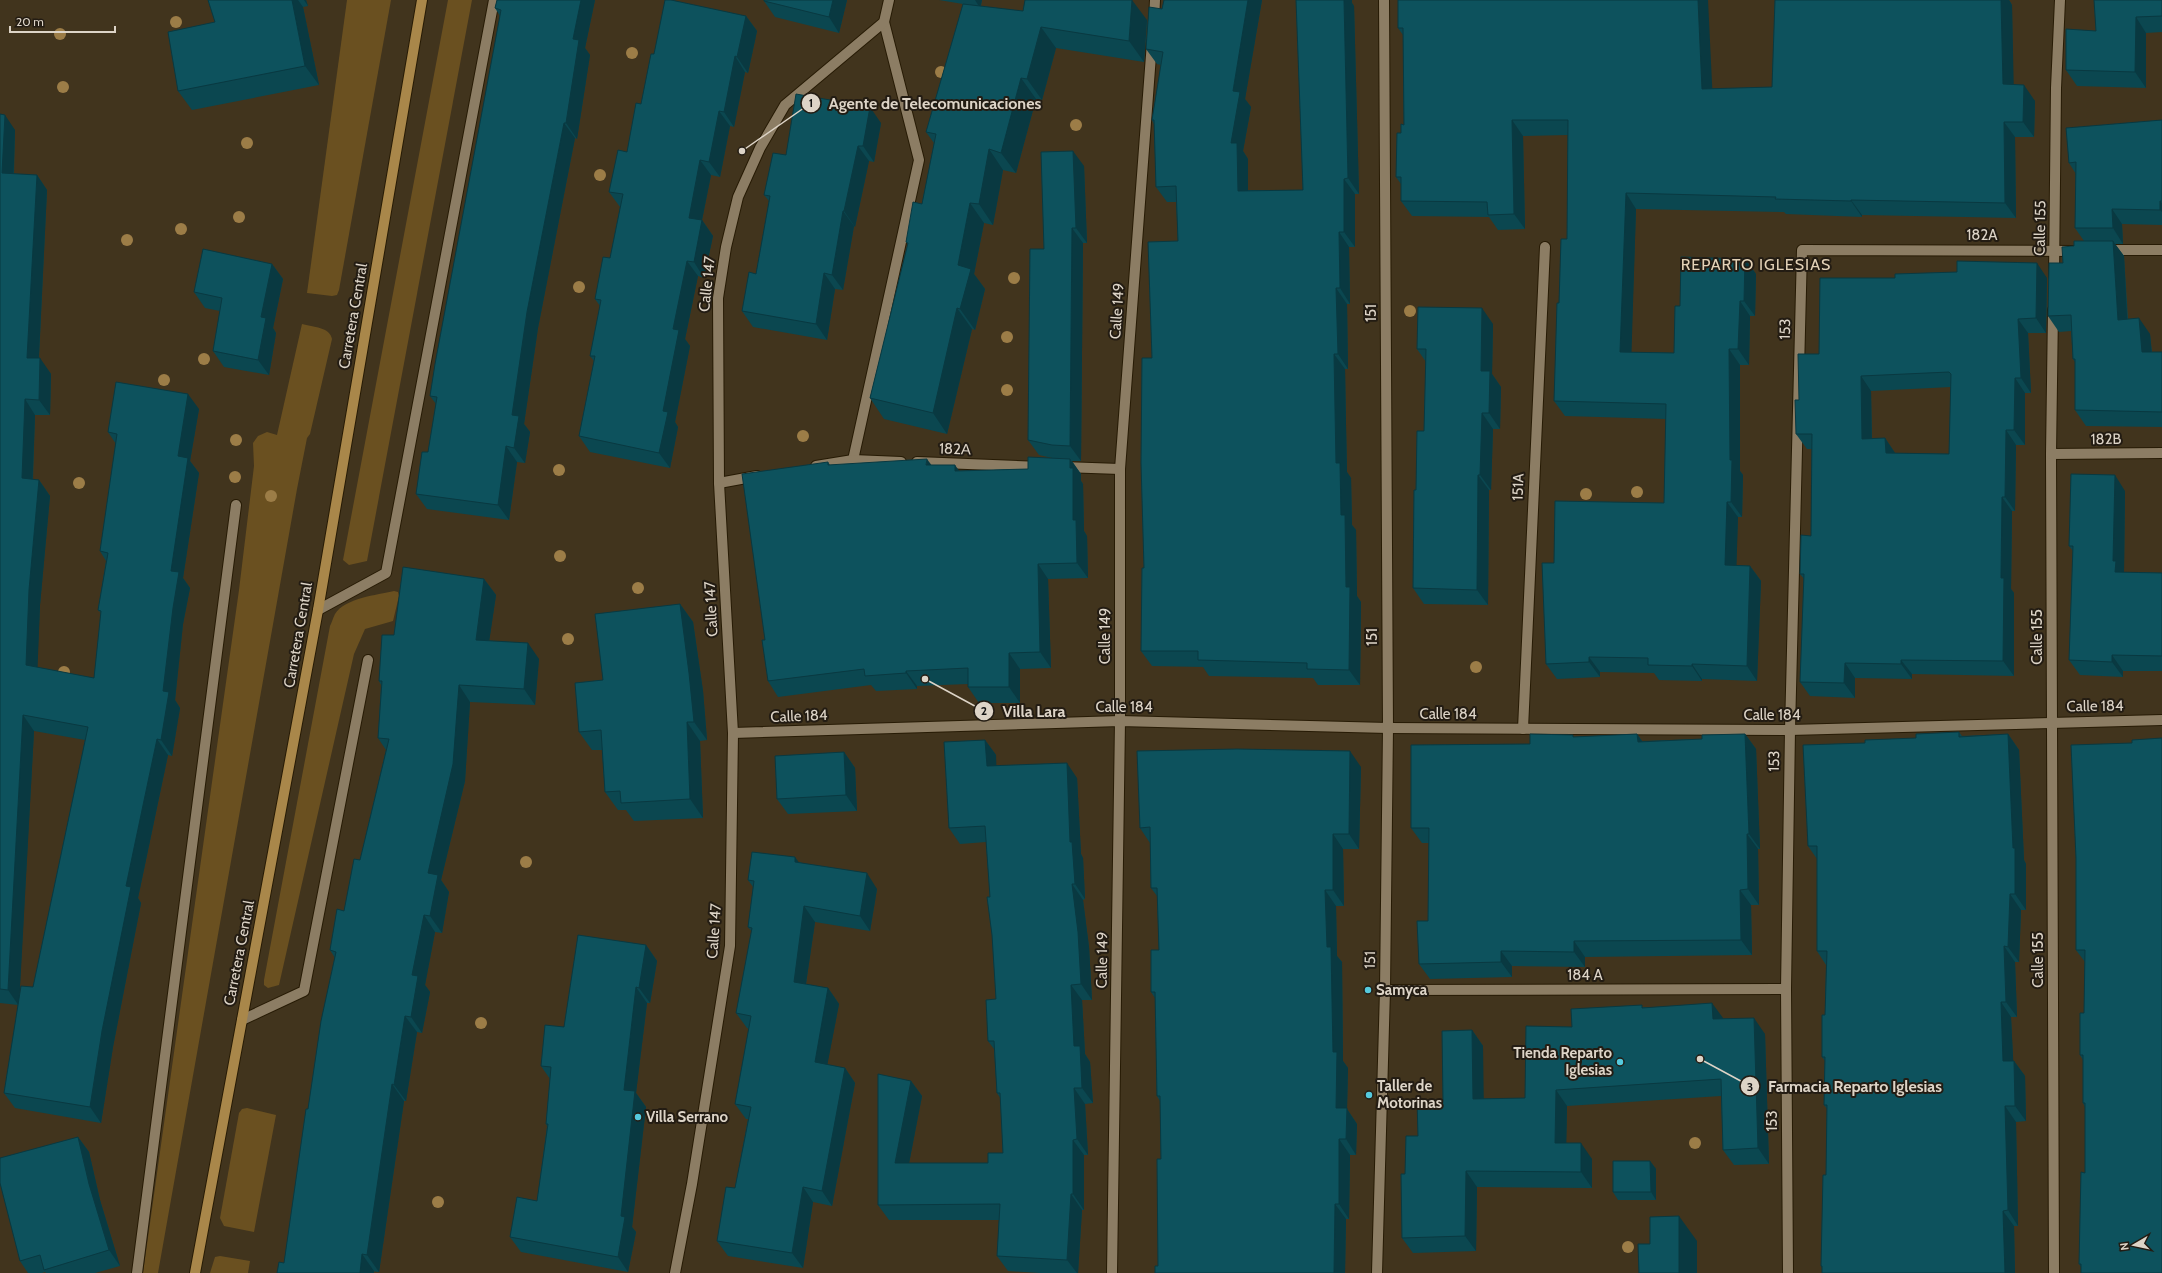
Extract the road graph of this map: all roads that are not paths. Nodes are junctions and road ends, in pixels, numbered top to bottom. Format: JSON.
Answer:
{"nodes":[{"id":1,"x":422,"y":0,"type":"edge"},
{"id":2,"x":494,"y":0,"type":"edge"},
{"id":3,"x":889,"y":0,"type":"edge"},
{"id":4,"x":1155,"y":0,"type":"edge"},
{"id":5,"x":1384,"y":0,"type":"edge"},
{"id":6,"x":2060,"y":0,"type":"edge"},
{"id":7,"x":884,"y":22,"type":"junction"},
{"id":8,"x":1545,"y":247,"type":"dead end"},
{"id":9,"x":1802,"y":250,"type":"joint"},
{"id":10,"x":2162,"y":250,"type":"edge"},
{"id":11,"x":2054,"y":251,"type":"junction"},
{"id":12,"x":2162,"y":453,"type":"edge"},
{"id":13,"x":2051,"y":454,"type":"junction"},
{"id":14,"x":853,"y":460,"type":"junction"},
{"id":15,"x":806,"y":468,"type":"edge"},
{"id":16,"x":1120,"y":469,"type":"junction"},
{"id":17,"x":766,"y":475,"type":"edge"},
{"id":18,"x":719,"y":482,"type":"junction"},
{"id":19,"x":236,"y":506,"type":"dead end"},
{"id":20,"x":318,"y":610,"type":"junction"},
{"id":21,"x":368,"y":660,"type":"dead end"},
{"id":22,"x":2162,"y":720,"type":"edge"},
{"id":23,"x":1120,"y":722,"type":"junction"},
{"id":24,"x":2053,"y":722,"type":"junction"},
{"id":25,"x":1388,"y":728,"type":"junction"},
{"id":26,"x":1522,"y":730,"type":"junction"},
{"id":27,"x":1790,"y":730,"type":"junction"},
{"id":28,"x":733,"y":733,"type":"junction"},
{"id":29,"x":1786,"y":989,"type":"junction"},
{"id":30,"x":1385,"y":990,"type":"junction"},
{"id":31,"x":242,"y":1020,"type":"junction"},
{"id":32,"x":137,"y":1273,"type":"edge"},
{"id":33,"x":195,"y":1273,"type":"edge"},
{"id":34,"x":675,"y":1273,"type":"edge"},
{"id":35,"x":1112,"y":1273,"type":"edge"},
{"id":36,"x":1377,"y":1273,"type":"edge"},
{"id":37,"x":1788,"y":1273,"type":"edge"},
{"id":38,"x":2054,"y":1273,"type":"edge"}],
"edges":[{"from":1,"to":20,"type":"main road","name":"Carretera Central"},
{"from":2,"to":20,"type":"street"},
{"from":3,"to":7,"type":"street"},
{"from":4,"to":16,"type":"street","name":"Calle 149"},
{"from":5,"to":25,"type":"street","name":"151"},
{"from":6,"to":11,"type":"street","name":"Calle 155"},
{"from":7,"to":14,"type":"street"},
{"from":7,"to":18,"type":"street","name":"Calle 147"},
{"from":8,"to":26,"type":"street","name":"151A"},
{"from":9,"to":11,"type":"street","name":"182A"},
{"from":9,"to":27,"type":"street","name":"153"},
{"from":10,"to":11,"type":"street","name":"182A"},
{"from":11,"to":13,"type":"street","name":"Calle 155"},
{"from":12,"to":13,"type":"street","name":"182B"},
{"from":13,"to":24,"type":"street","name":"Calle 155"},
{"from":14,"to":15,"type":"street","name":"182А"},
{"from":14,"to":16,"type":"street","name":"182А"},
{"from":16,"to":23,"type":"street","name":"Calle 149"},
{"from":17,"to":18,"type":"street"},
{"from":18,"to":28,"type":"street","name":"Calle 147"},
{"from":19,"to":32,"type":"street"},
{"from":20,"to":31,"type":"main road","name":"Carretera Central"},
{"from":21,"to":31,"type":"street"},
{"from":22,"to":24,"type":"street","name":"Calle 184"},
{"from":23,"to":25,"type":"street","name":"Calle 184"},
{"from":23,"to":28,"type":"street","name":"Calle 184"},
{"from":23,"to":35,"type":"street","name":"Calle 149"},
{"from":24,"to":27,"type":"street","name":"Calle 184"},
{"from":24,"to":38,"type":"street","name":"Calle 155"},
{"from":25,"to":26,"type":"street","name":"Calle 184"},
{"from":25,"to":30,"type":"street","name":"151"},
{"from":26,"to":27,"type":"street","name":"Calle 184"},
{"from":27,"to":29,"type":"street","name":"153"},
{"from":28,"to":34,"type":"street","name":"Calle 147"},
{"from":29,"to":30,"type":"street","name":"184 A"},
{"from":29,"to":37,"type":"street","name":"153"},
{"from":30,"to":36,"type":"street","name":"151"},
{"from":31,"to":33,"type":"main road","name":"Carretera Central"}]}
